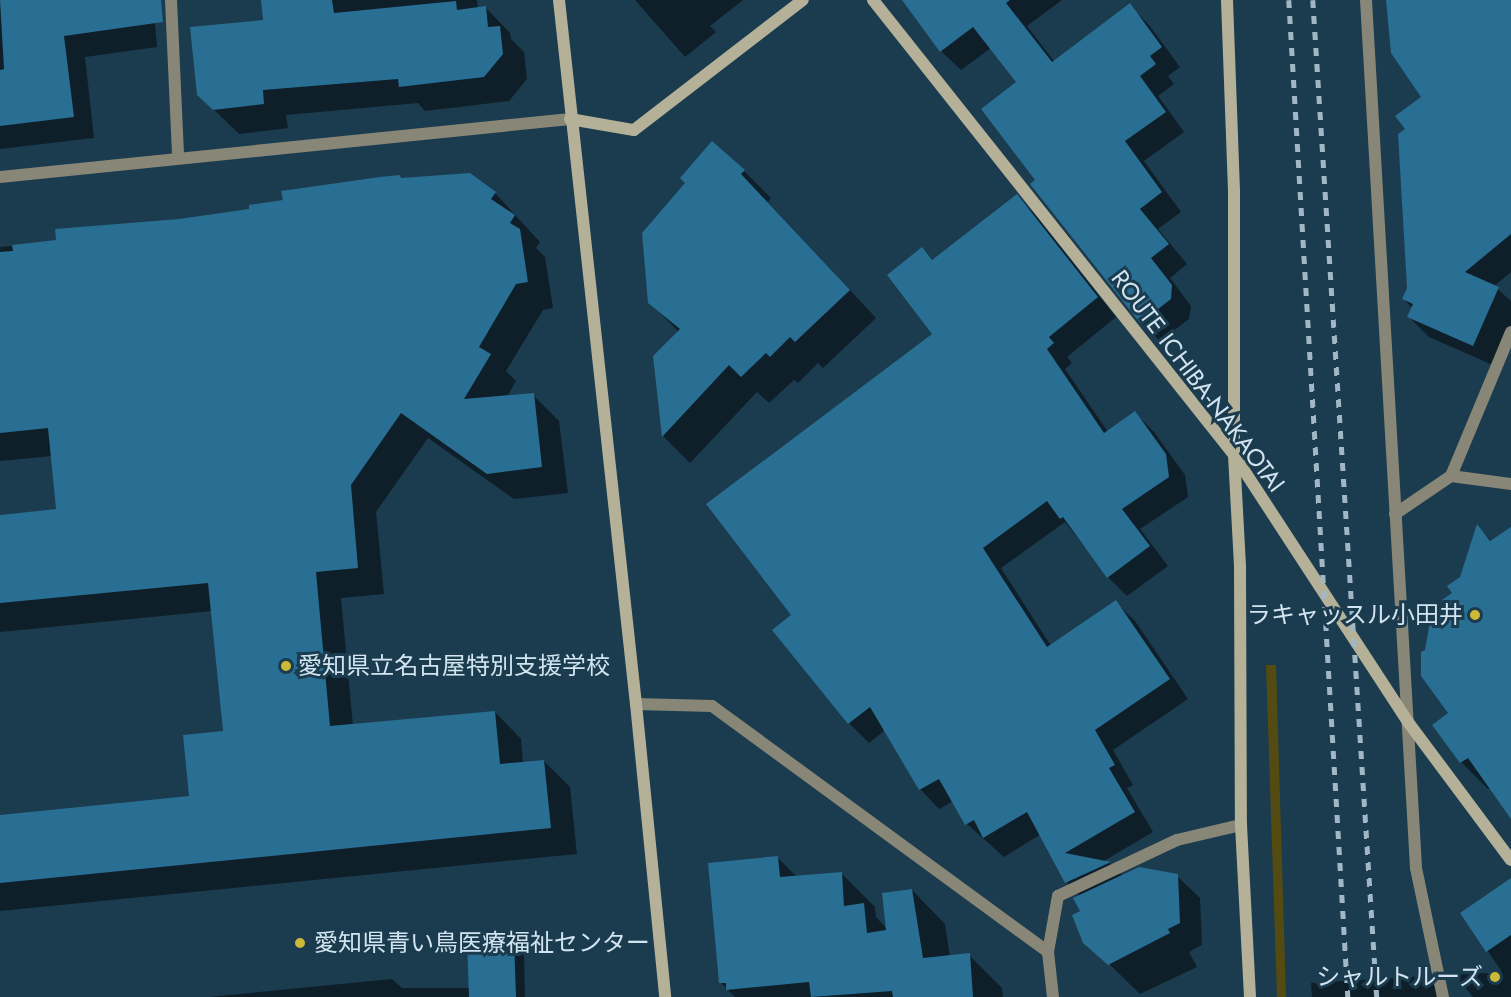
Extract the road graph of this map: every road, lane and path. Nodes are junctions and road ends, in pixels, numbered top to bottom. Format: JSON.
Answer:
{"nodes":[{"id":1,"x":171,"y":0,"type":"edge"},
{"id":2,"x":559,"y":0,"type":"edge"},
{"id":3,"x":802,"y":0,"type":"edge"},
{"id":4,"x":873,"y":0,"type":"edge"},
{"id":5,"x":1227,"y":0,"type":"edge"},
{"id":6,"x":1366,"y":0,"type":"edge"},
{"id":7,"x":570,"y":119,"type":"junction"},
{"id":8,"x":178,"y":158,"type":"junction"},
{"id":9,"x":0,"y":177,"type":"edge"},
{"id":10,"x":1511,"y":332,"type":"edge"},
{"id":11,"x":1234,"y":455,"type":"junction"},
{"id":12,"x":1451,"y":476,"type":"junction"},
{"id":13,"x":1511,"y":484,"type":"edge"},
{"id":14,"x":1395,"y":514,"type":"junction"},
{"id":15,"x":636,"y":704,"type":"junction"},
{"id":16,"x":1408,"y":722,"type":"junction"},
{"id":17,"x":1241,"y":825,"type":"junction"},
{"id":18,"x":1511,"y":860,"type":"edge"},
{"id":19,"x":1048,"y":952,"type":"junction"},
{"id":20,"x":664,"y":997,"type":"edge"},
{"id":21,"x":1053,"y":997,"type":"edge"},
{"id":22,"x":1250,"y":997,"type":"edge"},
{"id":23,"x":1443,"y":997,"type":"edge"}],
"edges":[{"from":1,"to":8,"type":"street"},
{"from":2,"to":7,"type":"street"},
{"from":3,"to":7,"type":"street"},
{"from":4,"to":11,"type":"street","name":"ROUTE ICHIBA-NAKAOTAI"},
{"from":5,"to":11,"type":"street"},
{"from":6,"to":14,"type":"street"},
{"from":7,"to":8,"type":"street"},
{"from":7,"to":15,"type":"street"},
{"from":8,"to":9,"type":"street"},
{"from":10,"to":12,"type":"street"},
{"from":11,"to":16,"type":"street","name":"ROUTE ICHIBA-NAKAOTAI"},
{"from":11,"to":17,"type":"street"},
{"from":12,"to":13,"type":"street"},
{"from":12,"to":14,"type":"street"},
{"from":14,"to":16,"type":"street"},
{"from":15,"to":19,"type":"street"},
{"from":15,"to":20,"type":"street"},
{"from":16,"to":18,"type":"street","name":"ROUTE ICHIBA-NAKAOTAI"},
{"from":16,"to":23,"type":"street"},
{"from":17,"to":19,"type":"street"},
{"from":17,"to":22,"type":"street"},
{"from":19,"to":21,"type":"street"}]}
